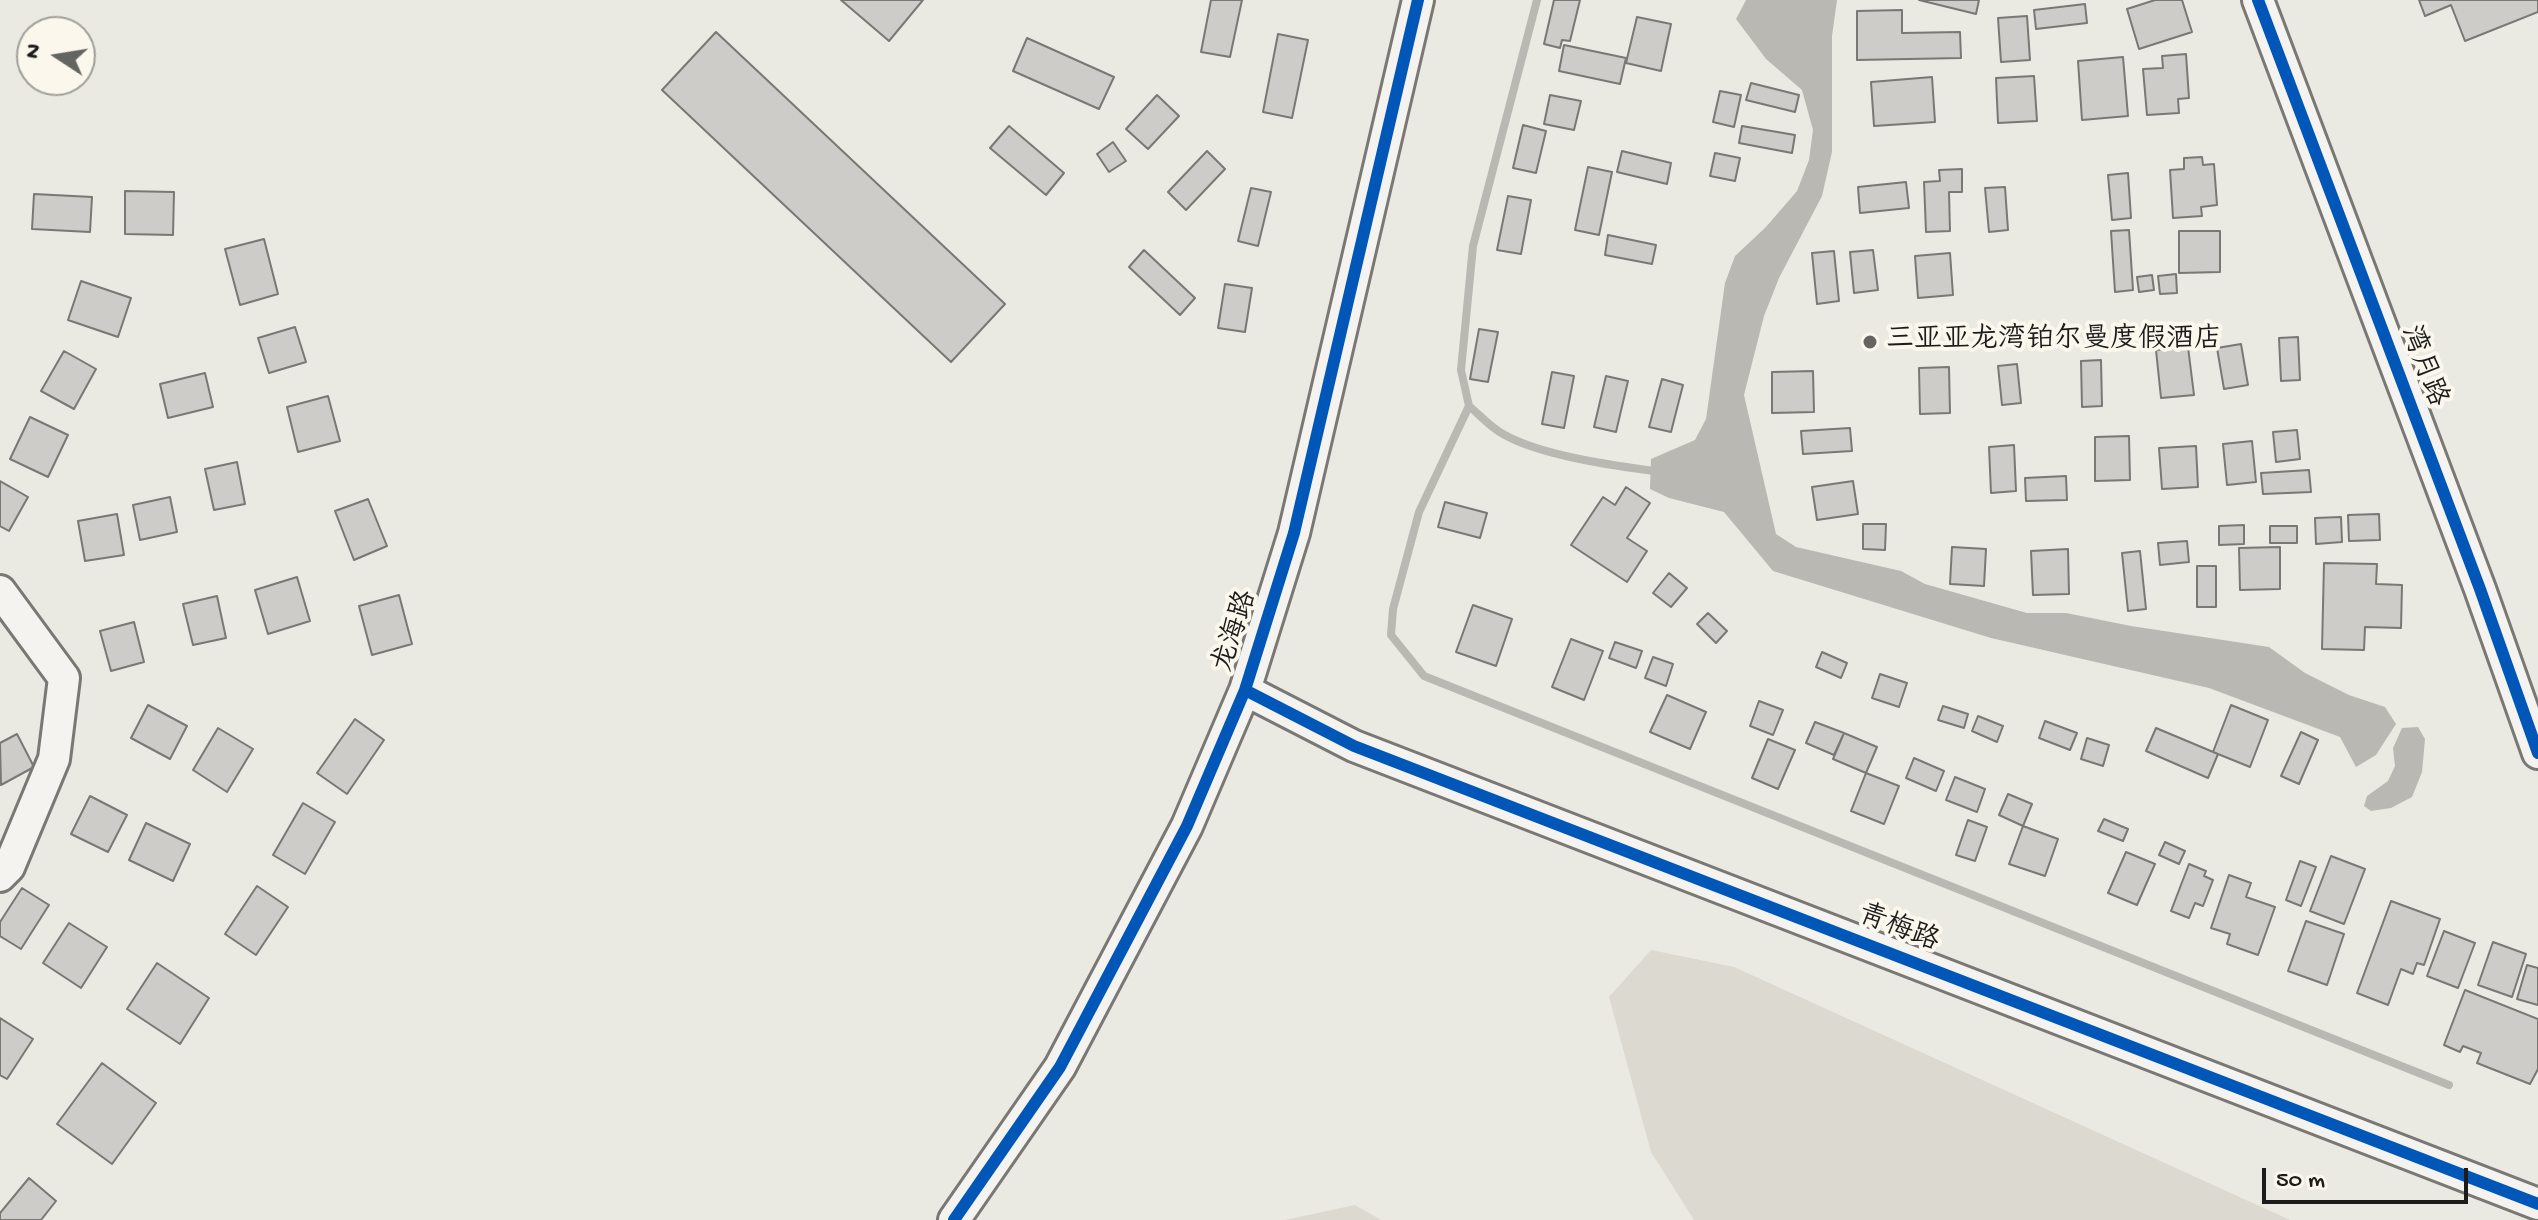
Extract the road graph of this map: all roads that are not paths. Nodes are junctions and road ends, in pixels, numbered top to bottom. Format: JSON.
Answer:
{"nodes":[{"id":1,"x":1418,"y":0,"type":"edge"},
{"id":2,"x":2258,"y":0,"type":"edge"},
{"id":3,"x":0,"y":591,"type":"edge"},
{"id":4,"x":1245,"y":690,"type":"junction"},
{"id":5,"x":2538,"y":753,"type":"edge"},
{"id":6,"x":0,"y":876,"type":"edge"},
{"id":7,"x":2538,"y":1204,"type":"edge"},
{"id":8,"x":954,"y":1220,"type":"edge"}],
"edges":[{"from":1,"to":4,"type":"street","name":"龙海路"},
{"from":2,"to":5,"type":"street","name":"湾月路"},
{"from":3,"to":6,"type":"street"},
{"from":4,"to":7,"type":"street","name":"青梅路"},
{"from":4,"to":8,"type":"street","name":"龙海路"}]}
